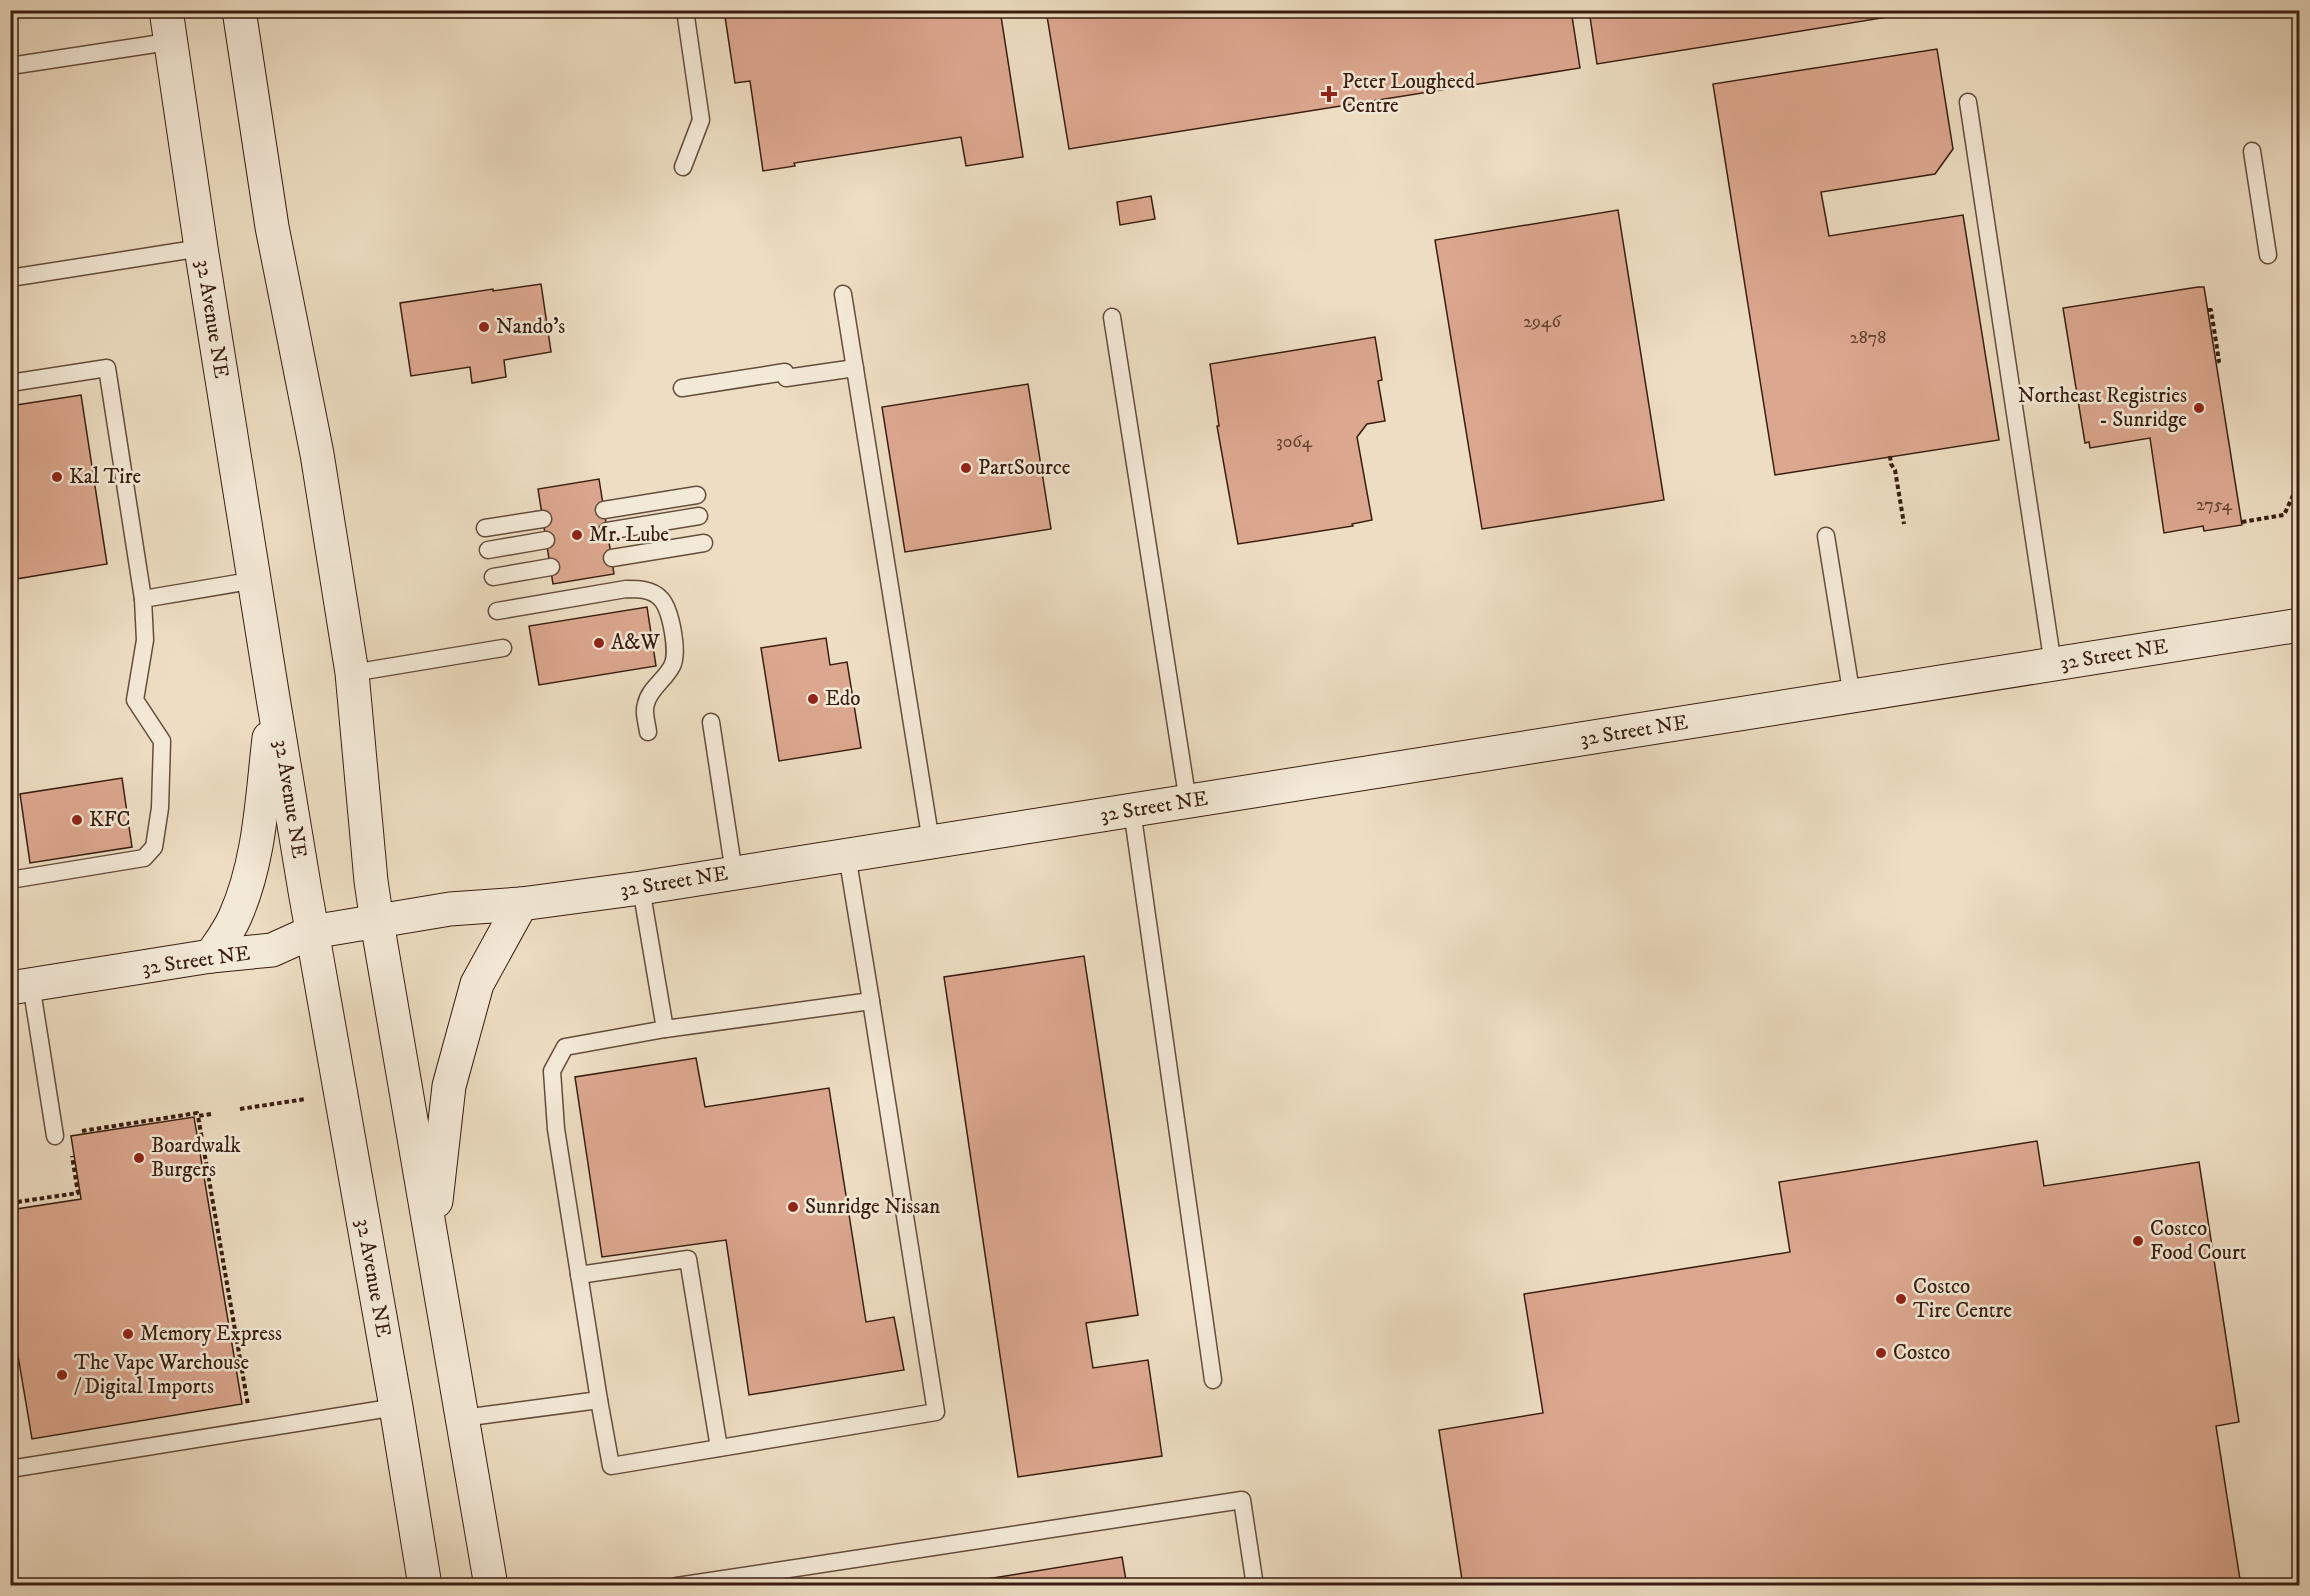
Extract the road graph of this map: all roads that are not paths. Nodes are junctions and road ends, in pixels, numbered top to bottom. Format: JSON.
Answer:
{"nodes":[{"id":1,"x":239,"y":10,"type":"edge"},
{"id":2,"x":685,"y":10,"type":"edge"},
{"id":3,"x":168,"y":25,"type":"edge"},
{"id":4,"x":10,"y":66,"type":"edge"},
{"id":5,"x":1968,"y":102,"type":"dead end"},
{"id":6,"x":2252,"y":152,"type":"dead end"},
{"id":7,"x":683,"y":167,"type":"dead end"},
{"id":8,"x":201,"y":248,"type":"junction"},
{"id":9,"x":2268,"y":255,"type":"dead end"},
{"id":10,"x":10,"y":278,"type":"edge"},
{"id":11,"x":843,"y":294,"type":"dead end"},
{"id":12,"x":1112,"y":317,"type":"dead end"},
{"id":13,"x":855,"y":368,"type":"junction"},
{"id":14,"x":10,"y":383,"type":"edge"},
{"id":15,"x":682,"y":388,"type":"dead end"},
{"id":16,"x":697,"y":495,"type":"dead end"},
{"id":17,"x":604,"y":510,"type":"dead end"},
{"id":18,"x":699,"y":516,"type":"dead end"},
{"id":19,"x":543,"y":519,"type":"dead end"},
{"id":20,"x":485,"y":528,"type":"dead end"},
{"id":21,"x":607,"y":531,"type":"dead end"},
{"id":22,"x":1826,"y":536,"type":"dead end"},
{"id":23,"x":546,"y":540,"type":"dead end"},
{"id":24,"x":704,"y":543,"type":"dead end"},
{"id":25,"x":489,"y":550,"type":"dead end"},
{"id":26,"x":612,"y":558,"type":"dead end"},
{"id":27,"x":551,"y":567,"type":"dead end"},
{"id":28,"x":493,"y":577,"type":"dead end"},
{"id":29,"x":256,"y":580,"type":"junction"},
{"id":30,"x":143,"y":599,"type":"junction"},
{"id":31,"x":497,"y":611,"type":"dead end"},
{"id":32,"x":2300,"y":625,"type":"edge"},
{"id":33,"x":503,"y":648,"type":"dead end"},
{"id":34,"x":2052,"y":665,"type":"junction"},
{"id":35,"x":352,"y":673,"type":"junction"},
{"id":36,"x":1852,"y":696,"type":"junction"},
{"id":37,"x":273,"y":698,"type":"junction"},
{"id":38,"x":711,"y":722,"type":"dead end"},
{"id":39,"x":648,"y":732,"type":"dead end"},
{"id":40,"x":1188,"y":802,"type":"junction"},
{"id":41,"x":1132,"y":810,"type":"junction"},
{"id":42,"x":931,"y":842,"type":"junction"},
{"id":43,"x":847,"y":855,"type":"junction"},
{"id":44,"x":734,"y":873,"type":"junction"},
{"id":45,"x":10,"y":880,"type":"edge"},
{"id":46,"x":641,"y":888,"type":"junction"},
{"id":47,"x":521,"y":904,"type":"junction"},
{"id":48,"x":377,"y":922,"type":"junction"},
{"id":49,"x":312,"y":932,"type":"junction"},
{"id":50,"x":211,"y":957,"type":"junction"},
{"id":51,"x":21,"y":986,"type":"edge"},
{"id":52,"x":871,"y":1001,"type":"junction"},
{"id":53,"x":665,"y":1029,"type":"junction"},
{"id":54,"x":55,"y":1136,"type":"dead end"},
{"id":55,"x":432,"y":1241,"type":"junction"},
{"id":56,"x":579,"y":1275,"type":"junction"},
{"id":57,"x":1213,"y":1380,"type":"dead end"},
{"id":58,"x":599,"y":1400,"type":"junction"},
{"id":59,"x":396,"y":1407,"type":"junction"},
{"id":60,"x":463,"y":1418,"type":"junction"},
{"id":61,"x":718,"y":1448,"type":"junction"},
{"id":62,"x":10,"y":1469,"type":"edge"},
{"id":63,"x":425,"y":1586,"type":"edge"},
{"id":64,"x":490,"y":1586,"type":"edge"},
{"id":65,"x":677,"y":1586,"type":"edge"},
{"id":66,"x":1255,"y":1586,"type":"edge"}],
"edges":[{"from":1,"to":35,"type":"main road"},
{"from":2,"to":7,"type":"lane"},
{"from":3,"to":4,"type":"lane"},
{"from":3,"to":8,"type":"main road","name":"32 Avenue NE"},
{"from":5,"to":34,"type":"lane"},
{"from":6,"to":9,"type":"lane"},
{"from":8,"to":10,"type":"lane"},
{"from":8,"to":29,"type":"main road","name":"32 Avenue NE"},
{"from":11,"to":13,"type":"lane"},
{"from":12,"to":40,"type":"lane"},
{"from":13,"to":15,"type":"lane"},
{"from":13,"to":42,"type":"lane"},
{"from":14,"to":30,"type":"lane"},
{"from":16,"to":17,"type":"lane"},
{"from":18,"to":21,"type":"lane"},
{"from":19,"to":20,"type":"lane"},
{"from":22,"to":36,"type":"lane"},
{"from":23,"to":25,"type":"lane"},
{"from":24,"to":26,"type":"lane"},
{"from":27,"to":28,"type":"lane"},
{"from":29,"to":30,"type":"lane"},
{"from":29,"to":37,"type":"main road","name":"32 Avenue NE"},
{"from":30,"to":45,"type":"lane"},
{"from":31,"to":39,"type":"lane"},
{"from":32,"to":34,"type":"main road","name":"32 Street NE"},
{"from":33,"to":35,"type":"lane"},
{"from":34,"to":36,"type":"main road","name":"32 Street NE"},
{"from":35,"to":48,"type":"main road"},
{"from":36,"to":40,"type":"main road","name":"32 Street NE"},
{"from":37,"to":49,"type":"main road","name":"32 Avenue NE"},
{"from":37,"to":50,"type":"main road"},
{"from":38,"to":44,"type":"lane"},
{"from":40,"to":41,"type":"main road","name":"32 Street NE"},
{"from":41,"to":42,"type":"main road","name":"32 Street NE"},
{"from":41,"to":57,"type":"lane"},
{"from":42,"to":43,"type":"main road","name":"32 Street NE"},
{"from":43,"to":44,"type":"main road","name":"32 Street NE"},
{"from":43,"to":52,"type":"lane"},
{"from":44,"to":46,"type":"main road","name":"32 Street NE"},
{"from":46,"to":47,"type":"main road","name":"32 Street NE"},
{"from":46,"to":53,"type":"lane"},
{"from":47,"to":48,"type":"main road","name":"32 Street NE"},
{"from":47,"to":55,"type":"main road"},
{"from":48,"to":49,"type":"main road","name":"32 Street NE"},
{"from":48,"to":55,"type":"main road"},
{"from":49,"to":50,"type":"main road","name":"32 Street NE"},
{"from":49,"to":59,"type":"main road","name":"32 Avenue NE"},
{"from":50,"to":51,"type":"main road","name":"32 Street NE"},
{"from":51,"to":54,"type":"lane"},
{"from":52,"to":53,"type":"lane"},
{"from":52,"to":61,"type":"lane"},
{"from":53,"to":56,"type":"lane"},
{"from":55,"to":60,"type":"main road"},
{"from":56,"to":58,"type":"lane"},
{"from":56,"to":61,"type":"lane"},
{"from":58,"to":60,"type":"lane"},
{"from":58,"to":61,"type":"lane"},
{"from":59,"to":62,"type":"lane"},
{"from":59,"to":63,"type":"main road","name":"32 Avenue NE"},
{"from":60,"to":64,"type":"main road"},
{"from":65,"to":66,"type":"lane"}]}
